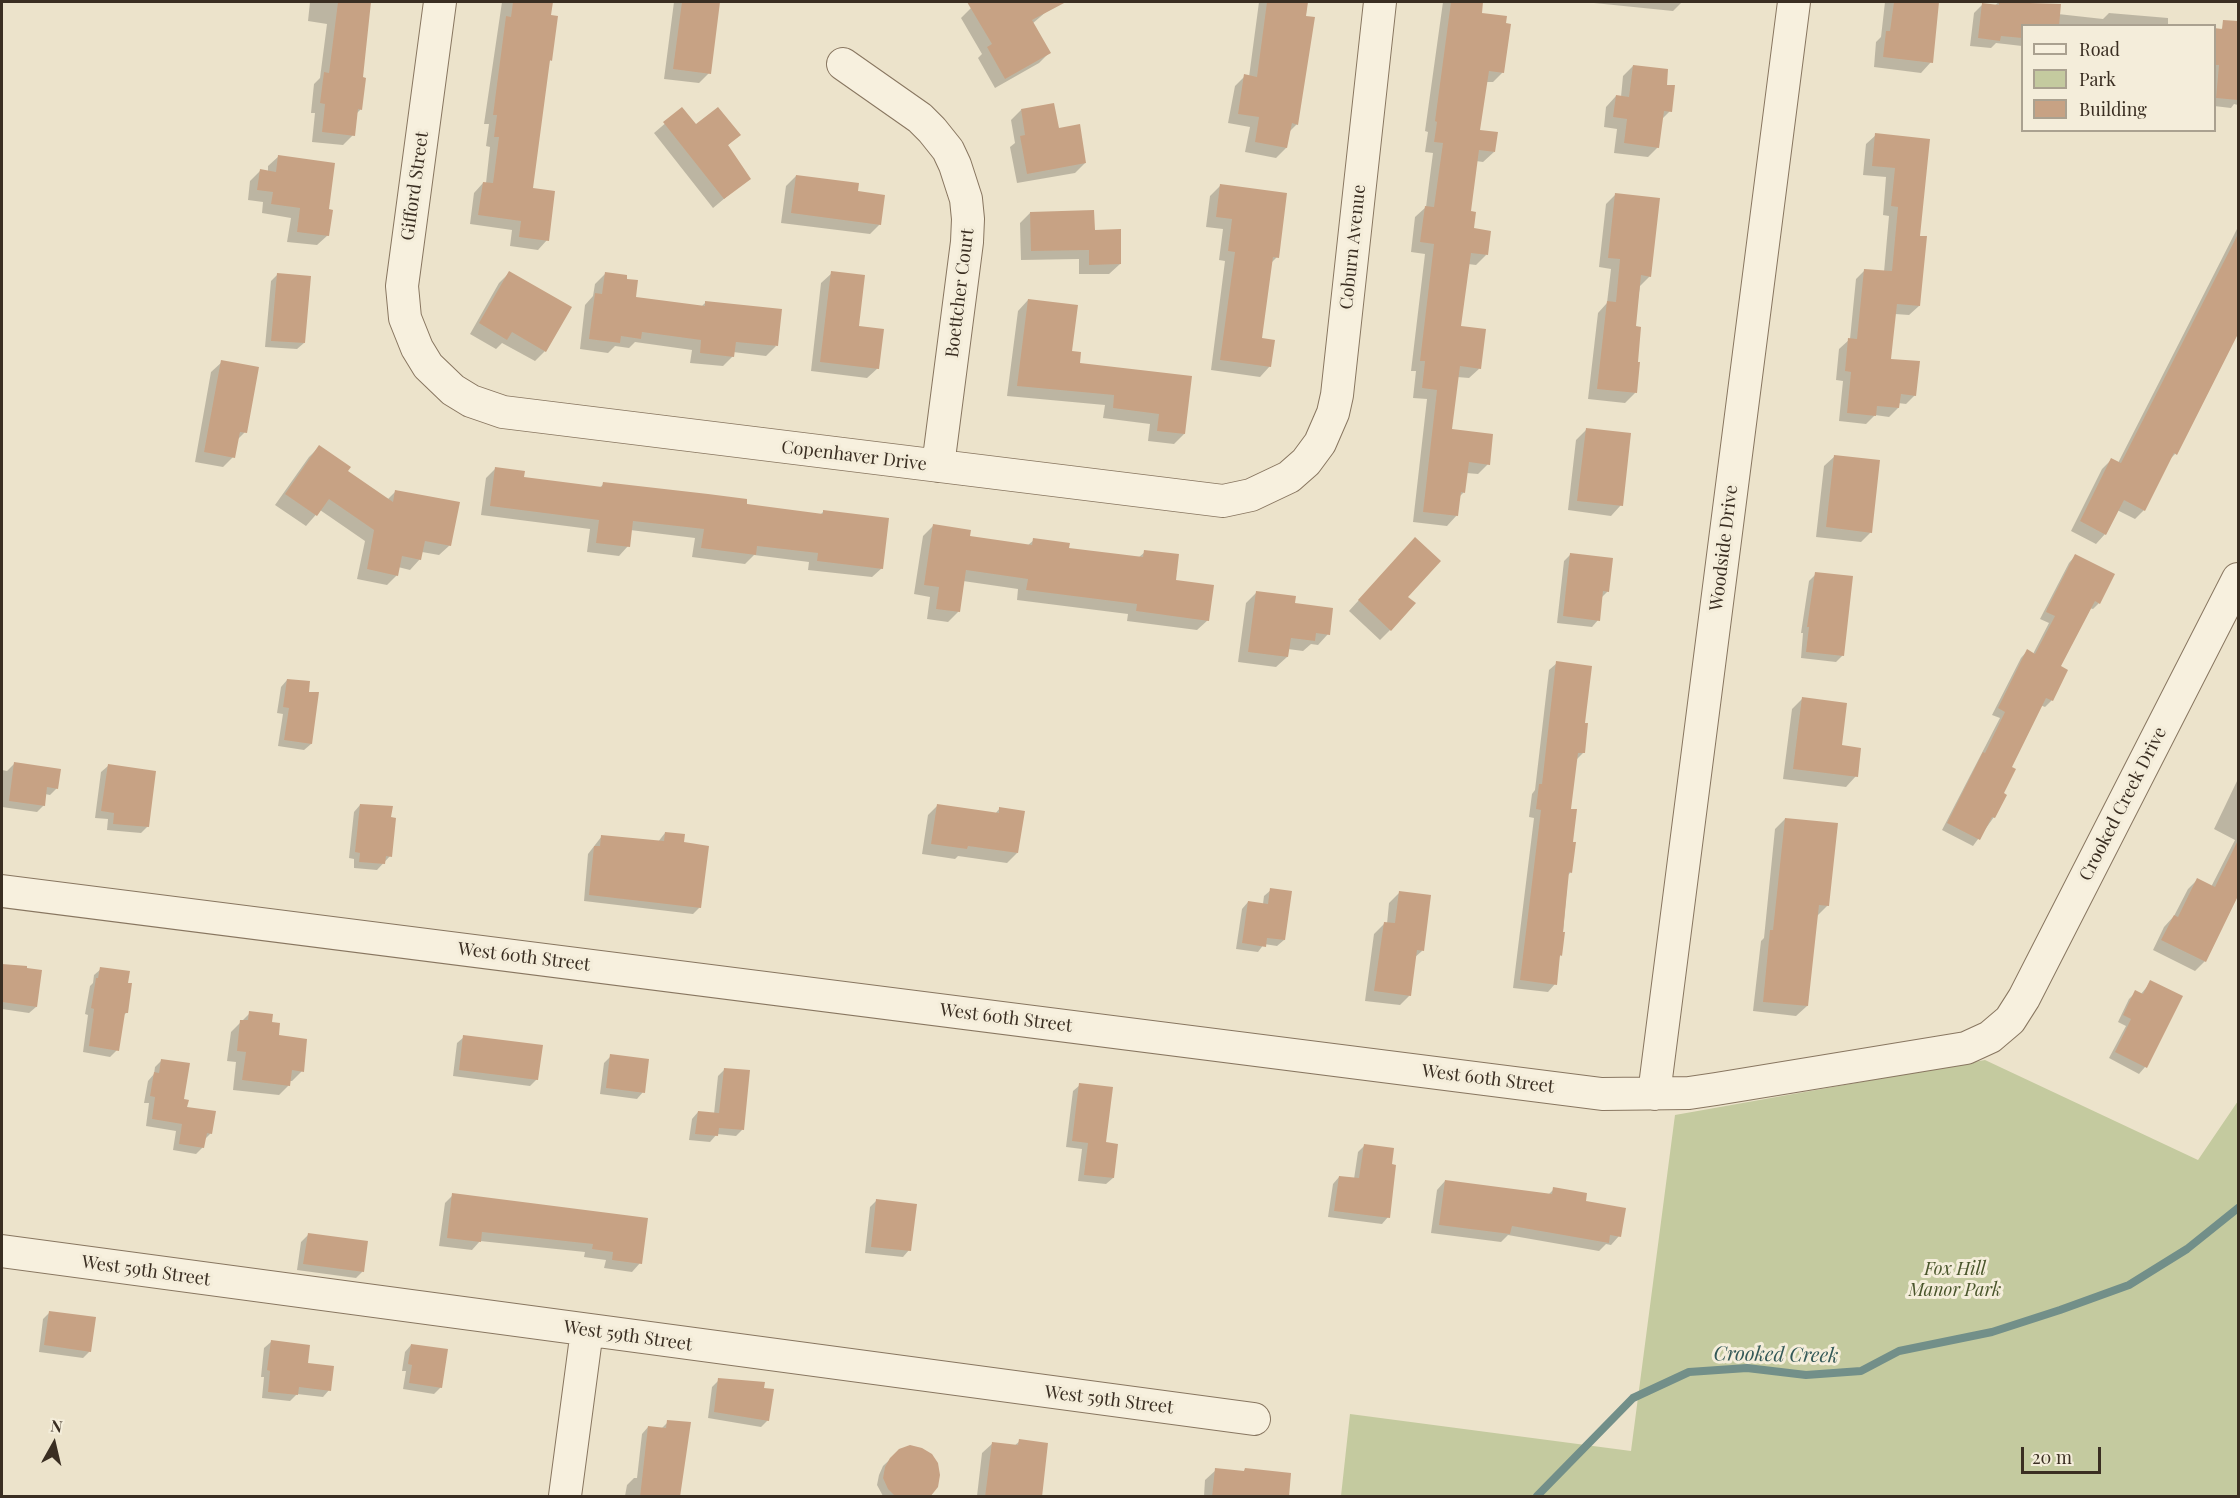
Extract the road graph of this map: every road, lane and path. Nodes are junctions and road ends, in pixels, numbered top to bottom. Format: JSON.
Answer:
{"nodes":[{"id":1,"x":440,"y":2,"type":"edge"},
{"id":2,"x":1380,"y":2,"type":"edge"},
{"id":3,"x":1794,"y":2,"type":"edge"},
{"id":4,"x":843,"y":64,"type":"dead end"},
{"id":5,"x":428,"y":366,"type":"joint"},
{"id":6,"x":938,"y":466,"type":"junction"},
{"id":7,"x":1289,"y":477,"type":"joint"},
{"id":8,"x":2238,"y":579,"type":"edge"},
{"id":9,"x":2,"y":891,"type":"edge"},
{"id":10,"x":2004,"y":1025,"type":"joint"},
{"id":11,"x":1654,"y":1094,"type":"junction"},
{"id":12,"x":2,"y":1251,"type":"edge"},
{"id":13,"x":587,"y":1330,"type":"junction"},
{"id":14,"x":1254,"y":1419,"type":"dead end"},
{"id":15,"x":565,"y":1497,"type":"edge"}],
"edges":[{"from":1,"to":5,"type":"street","name":"Gifford Street"},
{"from":2,"to":7,"type":"street","name":"Coburn Avenue"},
{"from":3,"to":11,"type":"street","name":"Woodside Drive"},
{"from":4,"to":6,"type":"street","name":"Boettcher Court"},
{"from":5,"to":6,"type":"street","name":"Copenhaver Drive"},
{"from":6,"to":7,"type":"street","name":"Copenhaver Drive"},
{"from":8,"to":10,"type":"street","name":"Crooked Creek Drive"},
{"from":9,"to":11,"type":"street","name":"West 60th Street"},
{"from":10,"to":11,"type":"street","name":"West 60th Street"},
{"from":12,"to":13,"type":"street","name":"West 59th Street"},
{"from":13,"to":14,"type":"street","name":"West 59th Street"},
{"from":13,"to":15,"type":"street"}]}
